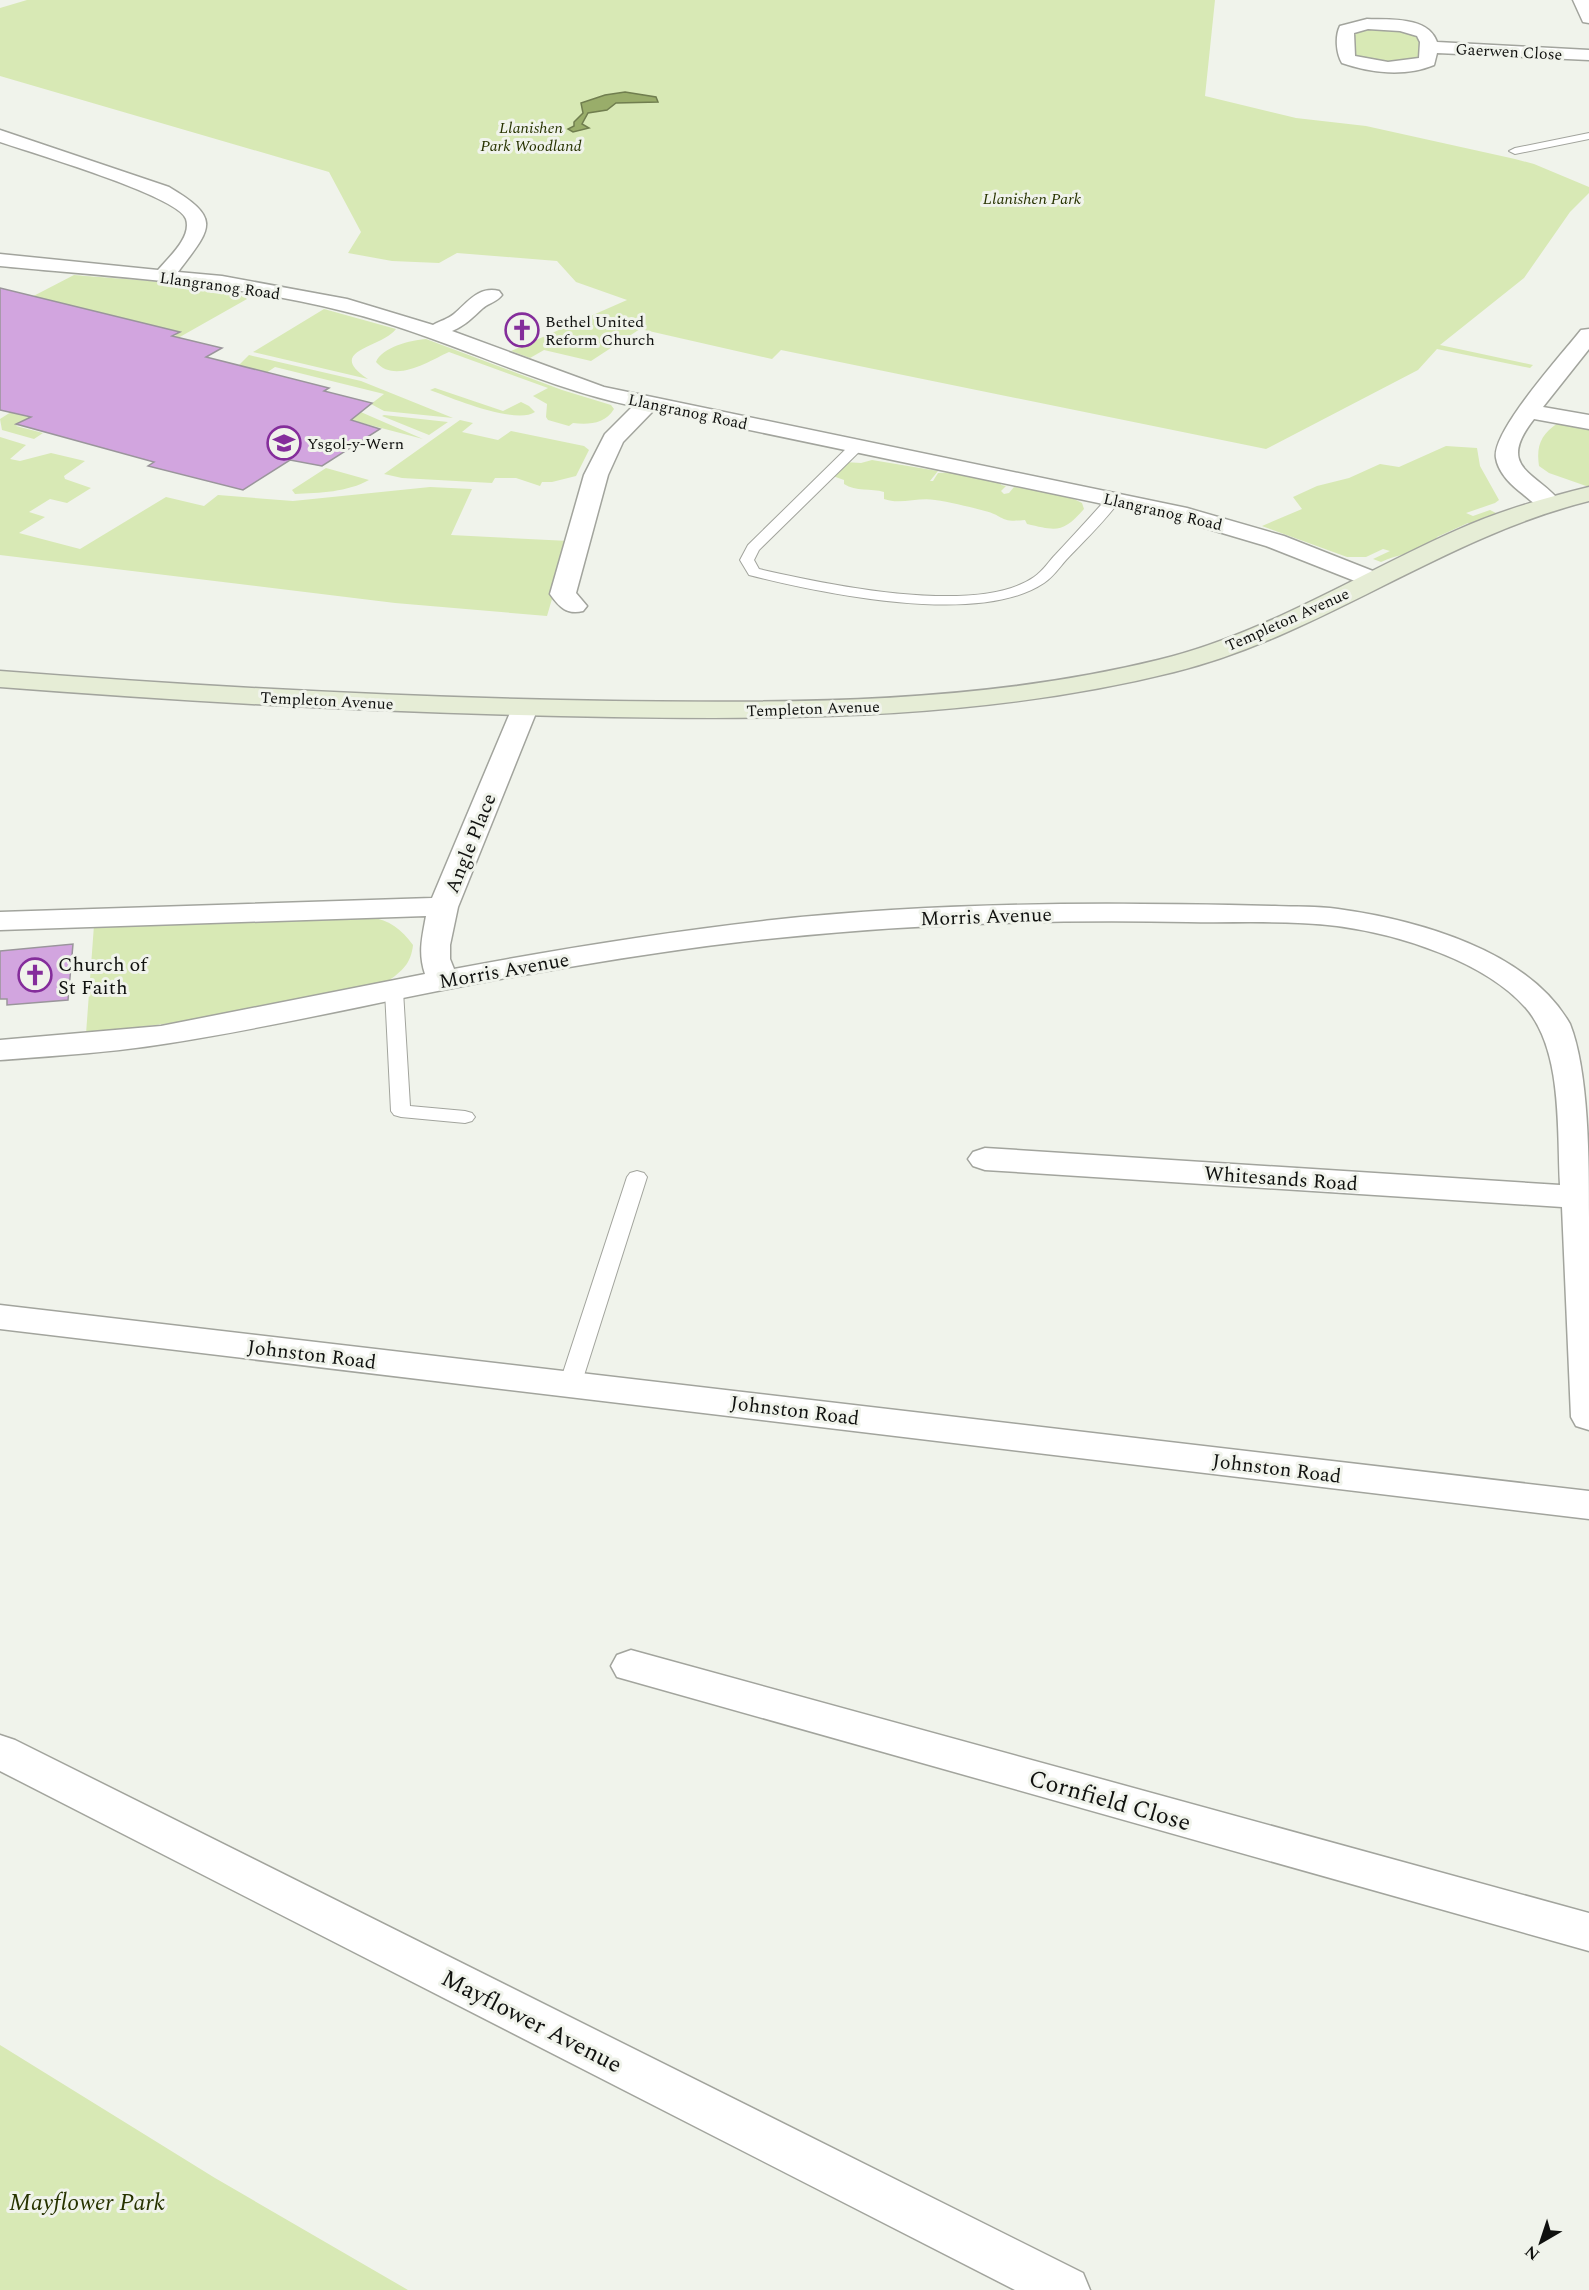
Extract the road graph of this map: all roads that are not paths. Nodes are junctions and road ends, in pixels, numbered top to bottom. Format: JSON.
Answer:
{"nodes":[{"id":1,"x":1581,"y":0,"type":"edge"},
{"id":2,"x":1589,"y":18,"type":"edge"},
{"id":3,"x":1429,"y":47,"type":"junction"},
{"id":4,"x":1589,"y":55,"type":"edge"},
{"id":5,"x":0,"y":136,"type":"edge"},
{"id":6,"x":1589,"y":136,"type":"edge"},
{"id":7,"x":1515,"y":151,"type":"dead end"},
{"id":8,"x":0,"y":260,"type":"edge"},
{"id":9,"x":164,"y":276,"type":"junction"},
{"id":10,"x":492,"y":295,"type":"dead end"},
{"id":11,"x":434,"y":332,"type":"junction"},
{"id":12,"x":1589,"y":335,"type":"edge"},
{"id":13,"x":648,"y":404,"type":"junction"},
{"id":14,"x":1528,"y":411,"type":"junction"},
{"id":15,"x":1589,"y":422,"type":"edge"},
{"id":16,"x":857,"y":446,"type":"junction"},
{"id":17,"x":1589,"y":494,"type":"edge"},
{"id":18,"x":1114,"y":499,"type":"junction"},
{"id":19,"x":1550,"y":504,"type":"junction"},
{"id":20,"x":1374,"y":580,"type":"junction"},
{"id":21,"x":574,"y":606,"type":"dead end"},
{"id":22,"x":0,"y":679,"type":"edge"},
{"id":23,"x":525,"y":708,"type":"junction"},
{"id":24,"x":443,"y":907,"type":"junction"},
{"id":25,"x":0,"y":921,"type":"edge"},
{"id":26,"x":443,"y":980,"type":"junction"},
{"id":27,"x":394,"y":991,"type":"junction"},
{"id":28,"x":0,"y":1050,"type":"edge"},
{"id":29,"x":465,"y":1117,"type":"dead end"},
{"id":30,"x":985,"y":1159,"type":"dead end"},
{"id":31,"x":637,"y":1177,"type":"dead end"},
{"id":32,"x":1578,"y":1197,"type":"junction"},
{"id":33,"x":0,"y":1317,"type":"edge"},
{"id":34,"x":570,"y":1385,"type":"junction"},
{"id":35,"x":1589,"y":1417,"type":"edge"},
{"id":36,"x":1589,"y":1505,"type":"edge"},
{"id":37,"x":631,"y":1666,"type":"dead end"},
{"id":38,"x":0,"y":1752,"type":"edge"},
{"id":39,"x":1589,"y":1932,"type":"edge"},
{"id":40,"x":1065,"y":2290,"type":"edge"}],
"edges":[{"from":1,"to":2,"type":"street"},
{"from":3,"to":3,"type":"street","name":"Gaerwen Close"},
{"from":3,"to":4,"type":"street","name":"Gaerwen Close"},
{"from":5,"to":9,"type":"street"},
{"from":6,"to":7,"type":"lane"},
{"from":8,"to":9,"type":"street","name":"Llangranog Road"},
{"from":9,"to":11,"type":"street","name":"Llangranog Road"},
{"from":10,"to":11,"type":"street"},
{"from":11,"to":13,"type":"street","name":"Llangranog Road"},
{"from":12,"to":14,"type":"street"},
{"from":13,"to":16,"type":"street","name":"Llangranog Road"},
{"from":13,"to":21,"type":"street"},
{"from":14,"to":15,"type":"street"},
{"from":14,"to":19,"type":"street"},
{"from":16,"to":18,"type":"street","name":"Llangranog Road"},
{"from":16,"to":18,"type":"lane"},
{"from":17,"to":19,"type":"street","name":"Templeton Avenue"},
{"from":18,"to":20,"type":"street","name":"Llangranog Road"},
{"from":19,"to":20,"type":"street","name":"Templeton Avenue"},
{"from":20,"to":23,"type":"street","name":"Templeton Avenue"},
{"from":22,"to":23,"type":"street","name":"Templeton Avenue"},
{"from":23,"to":24,"type":"street","name":"Angle Place"},
{"from":24,"to":25,"type":"street"},
{"from":24,"to":26,"type":"street","name":"Angle Place"},
{"from":26,"to":27,"type":"street","name":"Morris Avenue"},
{"from":26,"to":32,"type":"street","name":"Morris Avenue"},
{"from":27,"to":28,"type":"street","name":"Morris Avenue"},
{"from":27,"to":29,"type":"lane"},
{"from":30,"to":32,"type":"street","name":"Whitesands Road"},
{"from":31,"to":34,"type":"lane"},
{"from":32,"to":35,"type":"street","name":"Morris Avenue"},
{"from":33,"to":34,"type":"street","name":"Johnston Road"},
{"from":34,"to":36,"type":"street","name":"Johnston Road"},
{"from":37,"to":39,"type":"street","name":"Cornfield Close"},
{"from":38,"to":40,"type":"street","name":"Mayflower Avenue"}]}
